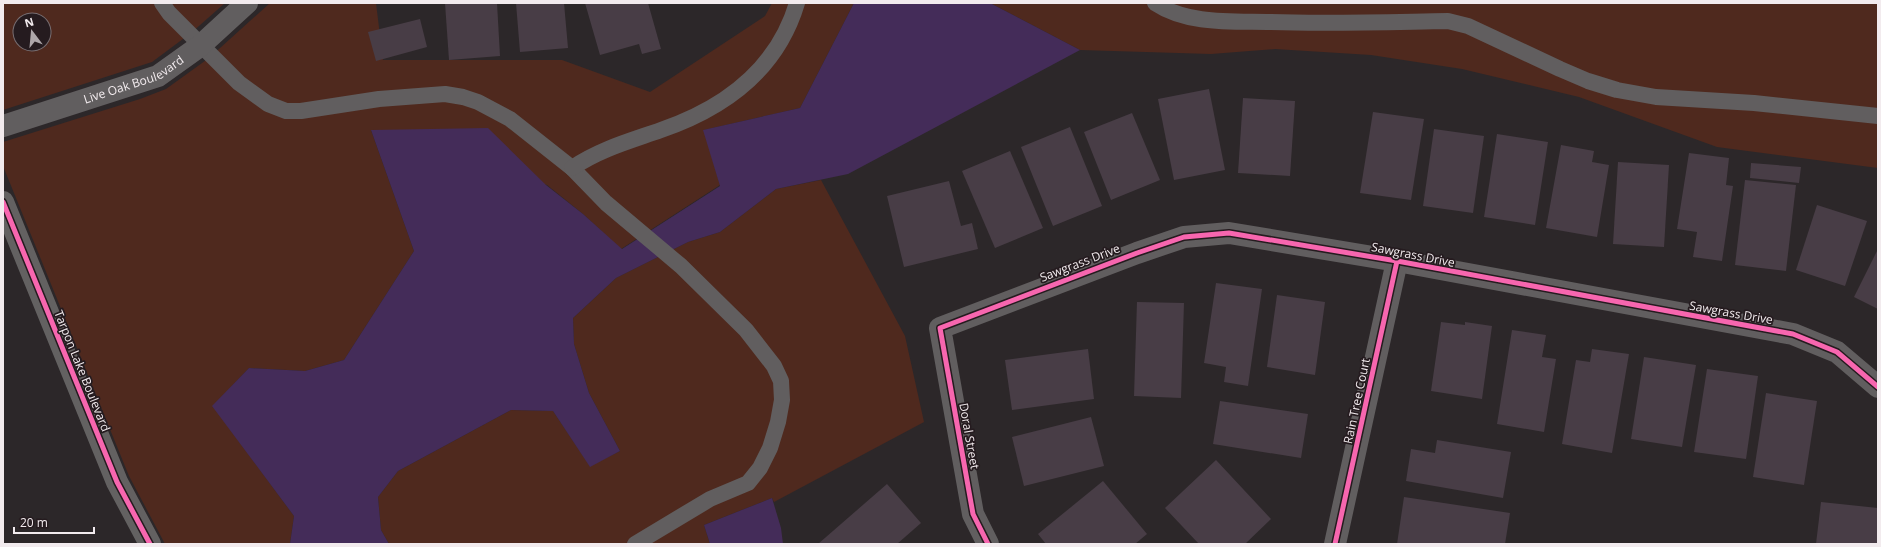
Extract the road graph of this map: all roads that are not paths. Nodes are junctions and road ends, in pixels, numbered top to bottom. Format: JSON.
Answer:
{"nodes":[{"id":1,"x":162,"y":3,"type":"edge"},
{"id":2,"x":247,"y":3,"type":"edge"},
{"id":3,"x":797,"y":3,"type":"edge"},
{"id":4,"x":1155,"y":3,"type":"edge"},
{"id":5,"x":201,"y":44,"type":"junction"},
{"id":6,"x":1878,"y":116,"type":"edge"},
{"id":7,"x":3,"y":126,"type":"edge"},
{"id":8,"x":572,"y":168,"type":"junction"},
{"id":9,"x":3,"y":202,"type":"edge"},
{"id":10,"x":1397,"y":261,"type":"junction"},
{"id":11,"x":940,"y":328,"type":"joint"},
{"id":12,"x":1878,"y":387,"type":"edge"},
{"id":13,"x":150,"y":544,"type":"edge"},
{"id":14,"x":635,"y":544,"type":"edge"},
{"id":15,"x":988,"y":544,"type":"edge"},
{"id":16,"x":1335,"y":544,"type":"edge"}],
"edges":[{"from":1,"to":5,"type":"lane"},
{"from":2,"to":5,"type":"street","name":"Live Oak Boulevard"},
{"from":3,"to":8,"type":"lane"},
{"from":4,"to":6,"type":"lane"},
{"from":5,"to":7,"type":"street","name":"Live Oak Boulevard"},
{"from":5,"to":8,"type":"lane"},
{"from":8,"to":14,"type":"lane"},
{"from":9,"to":13,"type":"street","name":"Tarpon Lake Boulevard"},
{"from":10,"to":11,"type":"street","name":"Sawgrass Drive"},
{"from":10,"to":12,"type":"street","name":"Sawgrass Drive"},
{"from":10,"to":16,"type":"street","name":"Rain Tree Court"},
{"from":11,"to":15,"type":"street","name":"Doral Street"}]}
